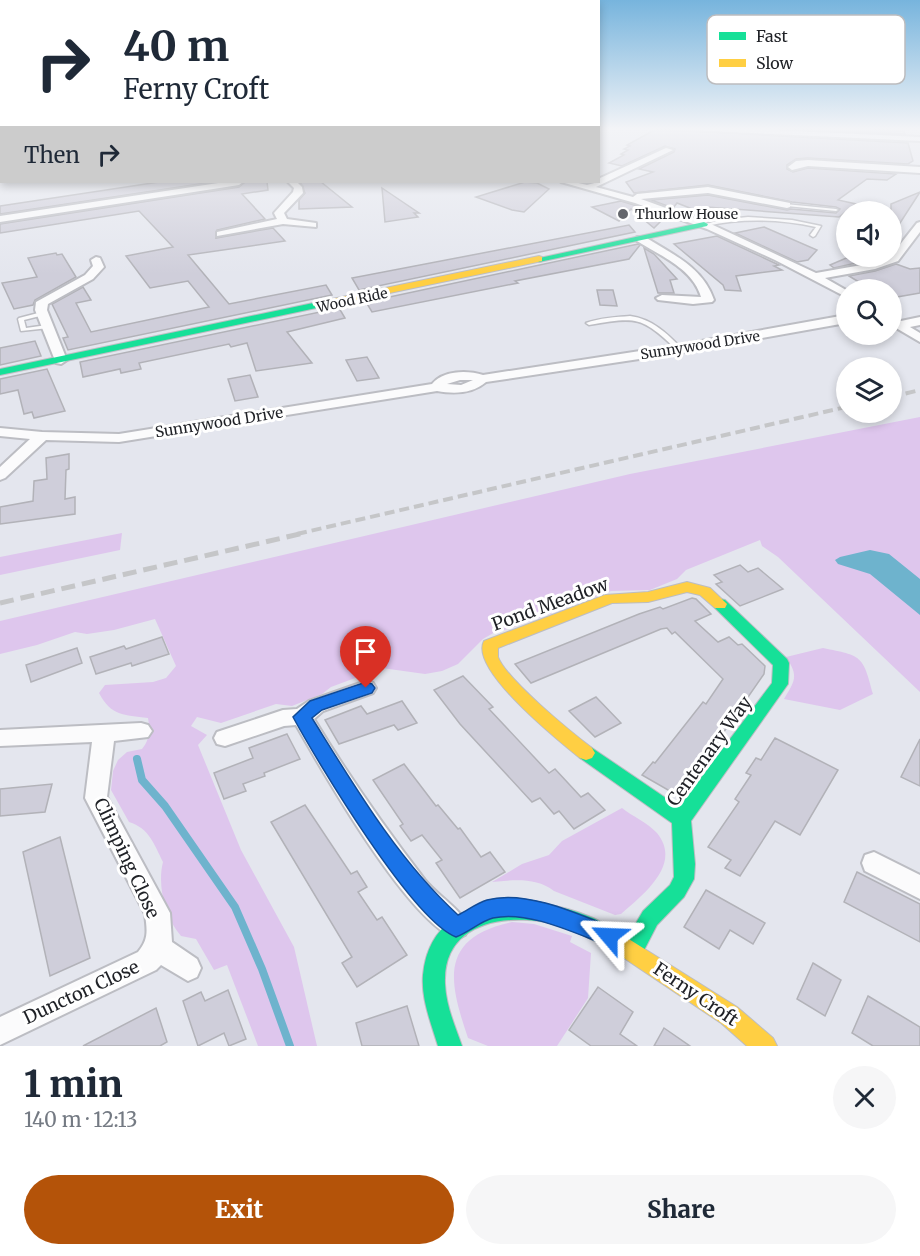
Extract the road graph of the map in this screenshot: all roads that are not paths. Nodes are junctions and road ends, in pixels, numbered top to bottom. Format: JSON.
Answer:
{"nodes":[{"id":1,"x":233,"y":183,"type":"edge"},
{"id":2,"x":293,"y":183,"type":"edge"},
{"id":3,"x":570,"y":183,"type":"edge"},
{"id":4,"x":598,"y":183,"type":"edge"},
{"id":5,"x":589,"y":187,"type":"junction"},
{"id":6,"x":633,"y":198,"type":"junction"},
{"id":7,"x":787,"y":205,"type":"joint"},
{"id":8,"x":836,"y":210,"type":"dead end"},
{"id":9,"x":0,"y":219,"type":"edge"},
{"id":10,"x":283,"y":221,"type":"junction"},
{"id":11,"x":705,"y":224,"type":"junction"},
{"id":12,"x":314,"y":225,"type":"dead end"},
{"id":13,"x":920,"y":225,"type":"edge"},
{"id":14,"x":221,"y":234,"type":"dead end"},
{"id":15,"x":813,"y":235,"type":"dead end"},
{"id":16,"x":641,"y":239,"type":"junction"},
{"id":17,"x":96,"y":260,"type":"dead end"},
{"id":18,"x":816,"y":276,"type":"junction"},
{"id":19,"x":836,"y":288,"type":"edge"},
{"id":20,"x":662,"y":298,"type":"dead end"},
{"id":21,"x":42,"y":314,"type":"junction"},
{"id":22,"x":920,"y":321,"type":"edge"},
{"id":23,"x":836,"y":322,"type":"edge"},
{"id":24,"x":902,"y":322,"type":"edge"},
{"id":25,"x":589,"y":323,"type":"dead end"},
{"id":26,"x":47,"y":327,"type":"junction"},
{"id":27,"x":902,"y":327,"type":"edge"},
{"id":28,"x":920,"y":338,"type":"edge"},
{"id":29,"x":679,"y":349,"type":"junction"},
{"id":30,"x":61,"y":360,"type":"junction"},
{"id":31,"x":0,"y":372,"type":"edge"},
{"id":32,"x":0,"y":432,"type":"edge"},
{"id":33,"x":42,"y":436,"type":"junction"},
{"id":34,"x":0,"y":475,"type":"edge"},
{"id":35,"x":758,"y":640,"type":"joint"},
{"id":36,"x":366,"y":688,"type":"dead end"},
{"id":37,"x":302,"y":717,"type":"junction"},
{"id":38,"x":141,"y":731,"type":"dead end"},
{"id":39,"x":104,"y":733,"type":"junction"},
{"id":40,"x":0,"y":738,"type":"edge"},
{"id":41,"x":225,"y":738,"type":"dead end"},
{"id":42,"x":681,"y":819,"type":"junction"},
{"id":43,"x":874,"y":863,"type":"dead end"},
{"id":44,"x":920,"y":888,"type":"edge"},
{"id":45,"x":456,"y":927,"type":"junction"},
{"id":46,"x":158,"y":948,"type":"junction"},
{"id":47,"x":632,"y":951,"type":"junction"},
{"id":48,"x":188,"y":968,"type":"dead end"},
{"id":49,"x":0,"y":1031,"type":"edge"},
{"id":50,"x":450,"y":1046,"type":"edge"},
{"id":51,"x":765,"y":1046,"type":"edge"}],
"edges":[{"from":1,"to":9,"type":"street"},
{"from":2,"to":10,"type":"street"},
{"from":3,"to":5,"type":"street"},
{"from":4,"to":5,"type":"street"},
{"from":5,"to":6,"type":"street"},
{"from":6,"to":7,"type":"street"},
{"from":6,"to":11,"type":"street"},
{"from":7,"to":8,"type":"lane"},
{"from":10,"to":12,"type":"street"},
{"from":10,"to":14,"type":"street"},
{"from":11,"to":15,"type":"lane"},
{"from":11,"to":16,"type":"street","name":"Wood Ride"},
{"from":11,"to":18,"type":"street"},
{"from":13,"to":18,"type":"street"},
{"from":16,"to":20,"type":"street"},
{"from":16,"to":30,"type":"street","name":"Wood Ride"},
{"from":17,"to":21,"type":"street"},
{"from":18,"to":19,"type":"street"},
{"from":21,"to":26,"type":"street"},
{"from":21,"to":26,"type":"lane"},
{"from":22,"to":24,"type":"street"},
{"from":23,"to":29,"type":"street","name":"Sunnywood Drive"},
{"from":25,"to":29,"type":"lane"},
{"from":26,"to":30,"type":"street"},
{"from":27,"to":28,"type":"street"},
{"from":29,"to":33,"type":"street","name":"Sunnywood Drive"},
{"from":30,"to":31,"type":"street","name":"Wood Ride"},
{"from":32,"to":33,"type":"street","name":"Sunnywood Drive"},
{"from":33,"to":34,"type":"street"},
{"from":35,"to":42,"type":"street","name":"Centenary Way"},
{"from":35,"to":42,"type":"street","name":"Pond Meadow"},
{"from":36,"to":37,"type":"street"},
{"from":37,"to":41,"type":"street"},
{"from":37,"to":45,"type":"street"},
{"from":38,"to":39,"type":"street"},
{"from":39,"to":40,"type":"street"},
{"from":39,"to":46,"type":"street","name":"Climping Close"},
{"from":42,"to":47,"type":"street","name":"Centenary Way"},
{"from":43,"to":44,"type":"street"},
{"from":45,"to":47,"type":"street","name":"Ferny Croft"},
{"from":45,"to":50,"type":"street","name":"Ferny Croft"},
{"from":46,"to":48,"type":"street"},
{"from":46,"to":49,"type":"street","name":"Duncton Close"},
{"from":47,"to":51,"type":"street","name":"Ferny Croft"}]}
